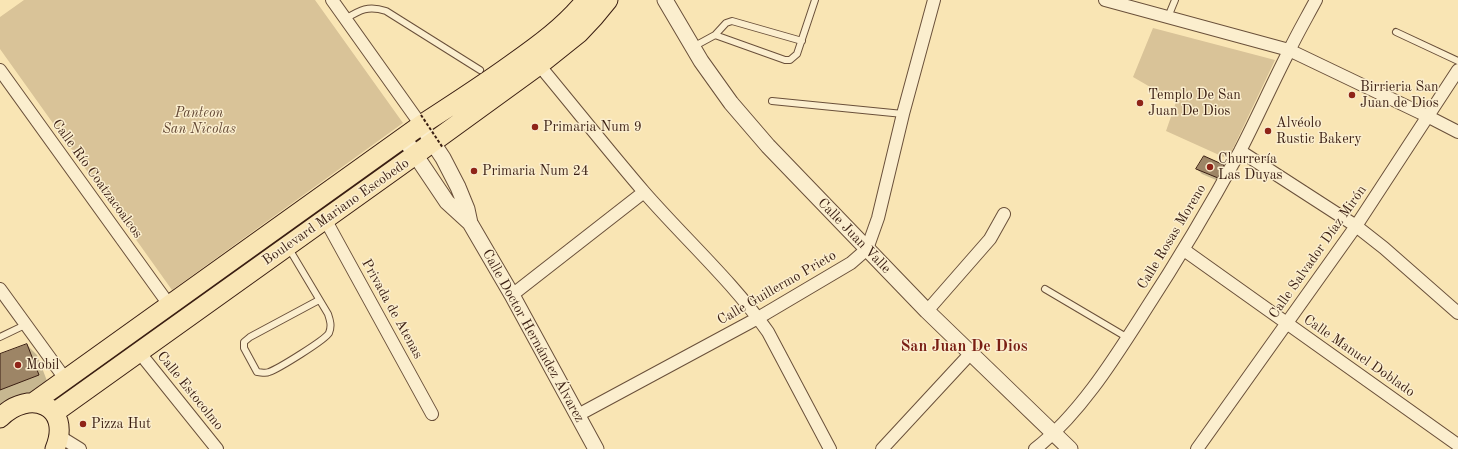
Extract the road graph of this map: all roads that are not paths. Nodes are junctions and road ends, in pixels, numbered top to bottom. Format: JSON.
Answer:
{"nodes":[{"id":1,"x":332,"y":0,"type":"edge"},
{"id":2,"x":586,"y":0,"type":"edge"},
{"id":3,"x":665,"y":0,"type":"edge"},
{"id":4,"x":815,"y":0,"type":"edge"},
{"id":5,"x":934,"y":0,"type":"edge"},
{"id":6,"x":1105,"y":0,"type":"edge"},
{"id":7,"x":1175,"y":0,"type":"edge"},
{"id":8,"x":1316,"y":0,"type":"edge"},
{"id":9,"x":608,"y":2,"type":"edge"},
{"id":10,"x":1134,"y":4,"type":"edge"},
{"id":11,"x":1168,"y":17,"type":"junction"},
{"id":12,"x":345,"y":19,"type":"junction"},
{"id":13,"x":1396,"y":32,"type":"dead end"},
{"id":14,"x":715,"y":36,"type":"junction"},
{"id":15,"x":802,"y":41,"type":"junction"},
{"id":16,"x":693,"y":47,"type":"junction"},
{"id":17,"x":1289,"y":50,"type":"junction"},
{"id":18,"x":1458,"y":61,"type":"edge"},
{"id":19,"x":539,"y":65,"type":"junction"},
{"id":20,"x":0,"y":70,"type":"edge"},
{"id":21,"x":480,"y":70,"type":"dead end"},
{"id":22,"x":1458,"y":70,"type":"edge"},
{"id":23,"x":772,"y":101,"type":"dead end"},
{"id":24,"x":903,"y":114,"type":"junction"},
{"id":25,"x":1427,"y":116,"type":"junction"},
{"id":26,"x":421,"y":120,"type":"junction"},
{"id":27,"x":1458,"y":132,"type":"edge"},
{"id":28,"x":404,"y":138,"type":"junction"},
{"id":29,"x":438,"y":146,"type":"junction"},
{"id":30,"x":1240,"y":151,"type":"junction"},
{"id":31,"x":415,"y":155,"type":"junction"},
{"id":32,"x":644,"y":192,"type":"junction"},
{"id":33,"x":1004,"y":214,"type":"dead end"},
{"id":34,"x":325,"y":219,"type":"junction"},
{"id":35,"x":470,"y":223,"type":"junction"},
{"id":36,"x":1356,"y":226,"type":"junction"},
{"id":37,"x":288,"y":246,"type":"junction"},
{"id":38,"x":867,"y":249,"type":"junction"},
{"id":39,"x":1184,"y":250,"type":"junction"},
{"id":40,"x":0,"y":289,"type":"edge"},
{"id":41,"x":1046,"y":289,"type":"dead end"},
{"id":42,"x":512,"y":295,"type":"junction"},
{"id":43,"x":319,"y":300,"type":"junction"},
{"id":44,"x":170,"y":306,"type":"junction"},
{"id":45,"x":927,"y":311,"type":"junction"},
{"id":46,"x":1458,"y":313,"type":"edge"},
{"id":47,"x":758,"y":318,"type":"junction"},
{"id":48,"x":1287,"y":323,"type":"junction"},
{"id":49,"x":25,"y":325,"type":"junction"},
{"id":50,"x":0,"y":337,"type":"edge"},
{"id":51,"x":1128,"y":338,"type":"junction"},
{"id":52,"x":139,"y":352,"type":"junction"},
{"id":53,"x":970,"y":354,"type":"junction"},
{"id":54,"x":66,"y":380,"type":"junction"},
{"id":55,"x":34,"y":402,"type":"junction"},
{"id":56,"x":54,"y":413,"type":"junction"},
{"id":57,"x":432,"y":414,"type":"dead end"},
{"id":58,"x":578,"y":415,"type":"junction"},
{"id":59,"x":0,"y":418,"type":"edge"},
{"id":60,"x":1053,"y":434,"type":"junction"},
{"id":61,"x":57,"y":442,"type":"edge"},
{"id":62,"x":1458,"y":444,"type":"edge"},
{"id":63,"x":80,"y":449,"type":"edge"},
{"id":64,"x":217,"y":449,"type":"edge"},
{"id":65,"x":596,"y":449,"type":"edge"},
{"id":66,"x":830,"y":449,"type":"edge"},
{"id":67,"x":882,"y":449,"type":"edge"},
{"id":68,"x":1035,"y":449,"type":"edge"},
{"id":69,"x":1070,"y":449,"type":"edge"},
{"id":70,"x":1197,"y":449,"type":"edge"}],
"edges":[{"from":1,"to":12,"type":"street","name":"Calle Doctor Hernández Álvarez"},
{"from":2,"to":26,"type":"main road","name":"Boulevard Mariano Escobedo"},
{"from":3,"to":16,"type":"street","name":"Calle Juan Valle"},
{"from":4,"to":15,"type":"lane"},
{"from":5,"to":24,"type":"street"},
{"from":6,"to":10,"type":"street"},
{"from":7,"to":11,"type":"lane"},
{"from":8,"to":17,"type":"street","name":"Calle Rosas Moreno"},
{"from":9,"to":19,"type":"main road","name":"Boulevard Mariano Escobedo"},
{"from":10,"to":11,"type":"street"},
{"from":11,"to":17,"type":"street"},
{"from":12,"to":21,"type":"lane"},
{"from":12,"to":26,"type":"street","name":"Calle Doctor Hernández Álvarez"},
{"from":13,"to":18,"type":"lane"},
{"from":14,"to":15,"type":"lane"},
{"from":14,"to":15,"type":"lane"},
{"from":14,"to":16,"type":"lane"},
{"from":16,"to":38,"type":"street","name":"Calle Juan Valle"},
{"from":17,"to":25,"type":"street"},
{"from":17,"to":30,"type":"street","name":"Calle Rosas Moreno"},
{"from":19,"to":29,"type":"main road","name":"Boulevard Mariano Escobedo"},
{"from":19,"to":32,"type":"street"},
{"from":20,"to":44,"type":"street","name":"Calle Río Coatzacoalcos"},
{"from":22,"to":25,"type":"street","name":"Calle Salvador Díaz Mirón"},
{"from":23,"to":24,"type":"lane"},
{"from":24,"to":38,"type":"street"},
{"from":25,"to":27,"type":"street"},
{"from":25,"to":36,"type":"street","name":"Calle Salvador Díaz Mirón"},
{"from":26,"to":28,"type":"main road","name":"Boulevard Mariano Escobedo"},
{"from":26,"to":29,"type":"street","name":"Calle Doctor Hernández Álvarez"},
{"from":28,"to":31,"type":"street","name":"Calle Doctor Hernández Álvarez"},
{"from":28,"to":44,"type":"main road","name":"Boulevard Mariano Escobedo"},
{"from":29,"to":31,"type":"main road","name":"Boulevard Mariano Escobedo"},
{"from":29,"to":35,"type":"street","name":"Calle Doctor Hernández Álvarez"},
{"from":30,"to":36,"type":"street"},
{"from":30,"to":39,"type":"street","name":"Calle Rosas Moreno"},
{"from":31,"to":34,"type":"main road","name":"Boulevard Mariano Escobedo"},
{"from":31,"to":35,"type":"street","name":"Calle Doctor Hernández Álvarez"},
{"from":32,"to":42,"type":"street"},
{"from":32,"to":47,"type":"street"},
{"from":33,"to":45,"type":"street"},
{"from":34,"to":37,"type":"main road","name":"Boulevard Mariano Escobedo"},
{"from":34,"to":57,"type":"street","name":"Privada de Atenas"},
{"from":35,"to":42,"type":"street","name":"Calle Doctor Hernández Álvarez"},
{"from":36,"to":46,"type":"street"},
{"from":36,"to":48,"type":"street","name":"Calle Salvador Díaz Mirón"},
{"from":37,"to":43,"type":"lane"},
{"from":37,"to":52,"type":"main road","name":"Boulevard Mariano Escobedo"},
{"from":38,"to":45,"type":"street","name":"Calle Juan Valle"},
{"from":38,"to":47,"type":"street","name":"Calle Guillermo Prieto"},
{"from":39,"to":48,"type":"street","name":"Calle Manuel Doblado"},
{"from":39,"to":51,"type":"street","name":"Calle Rosas Moreno"},
{"from":40,"to":49,"type":"street"},
{"from":41,"to":51,"type":"lane"},
{"from":42,"to":58,"type":"street","name":"Calle Doctor Hernández Álvarez"},
{"from":43,"to":43,"type":"lane"},
{"from":44,"to":54,"type":"main road","name":"Boulevard Mariano Escobedo"},
{"from":45,"to":53,"type":"street","name":"Calle Juan Valle"},
{"from":47,"to":58,"type":"street","name":"Calle Guillermo Prieto"},
{"from":47,"to":66,"type":"street"},
{"from":48,"to":62,"type":"street","name":"Calle Manuel Doblado"},
{"from":48,"to":70,"type":"street","name":"Calle Salvador Díaz Mirón"},
{"from":49,"to":50,"type":"lane"},
{"from":49,"to":54,"type":"street"},
{"from":51,"to":60,"type":"street","name":"Calle Rosas Moreno"},
{"from":52,"to":56,"type":"main road","name":"Boulevard Mariano Escobedo"},
{"from":52,"to":64,"type":"street","name":"Calle Estocolmo"},
{"from":53,"to":60,"type":"street","name":"Calle Juan Valle"},
{"from":53,"to":67,"type":"street"},
{"from":54,"to":55,"type":"main road","name":"Boulevard Mariano Escobedo"},
{"from":55,"to":56,"type":"main road"},
{"from":55,"to":59,"type":"main road","name":"Boulevard Mariano Escobedo"},
{"from":56,"to":61,"type":"main road"},
{"from":58,"to":65,"type":"street","name":"Calle Doctor Hernández Álvarez"},
{"from":60,"to":68,"type":"street","name":"Calle Rosas Moreno"},
{"from":60,"to":69,"type":"street","name":"Calle Juan Valle"},
{"from":61,"to":63,"type":"street"}]}
